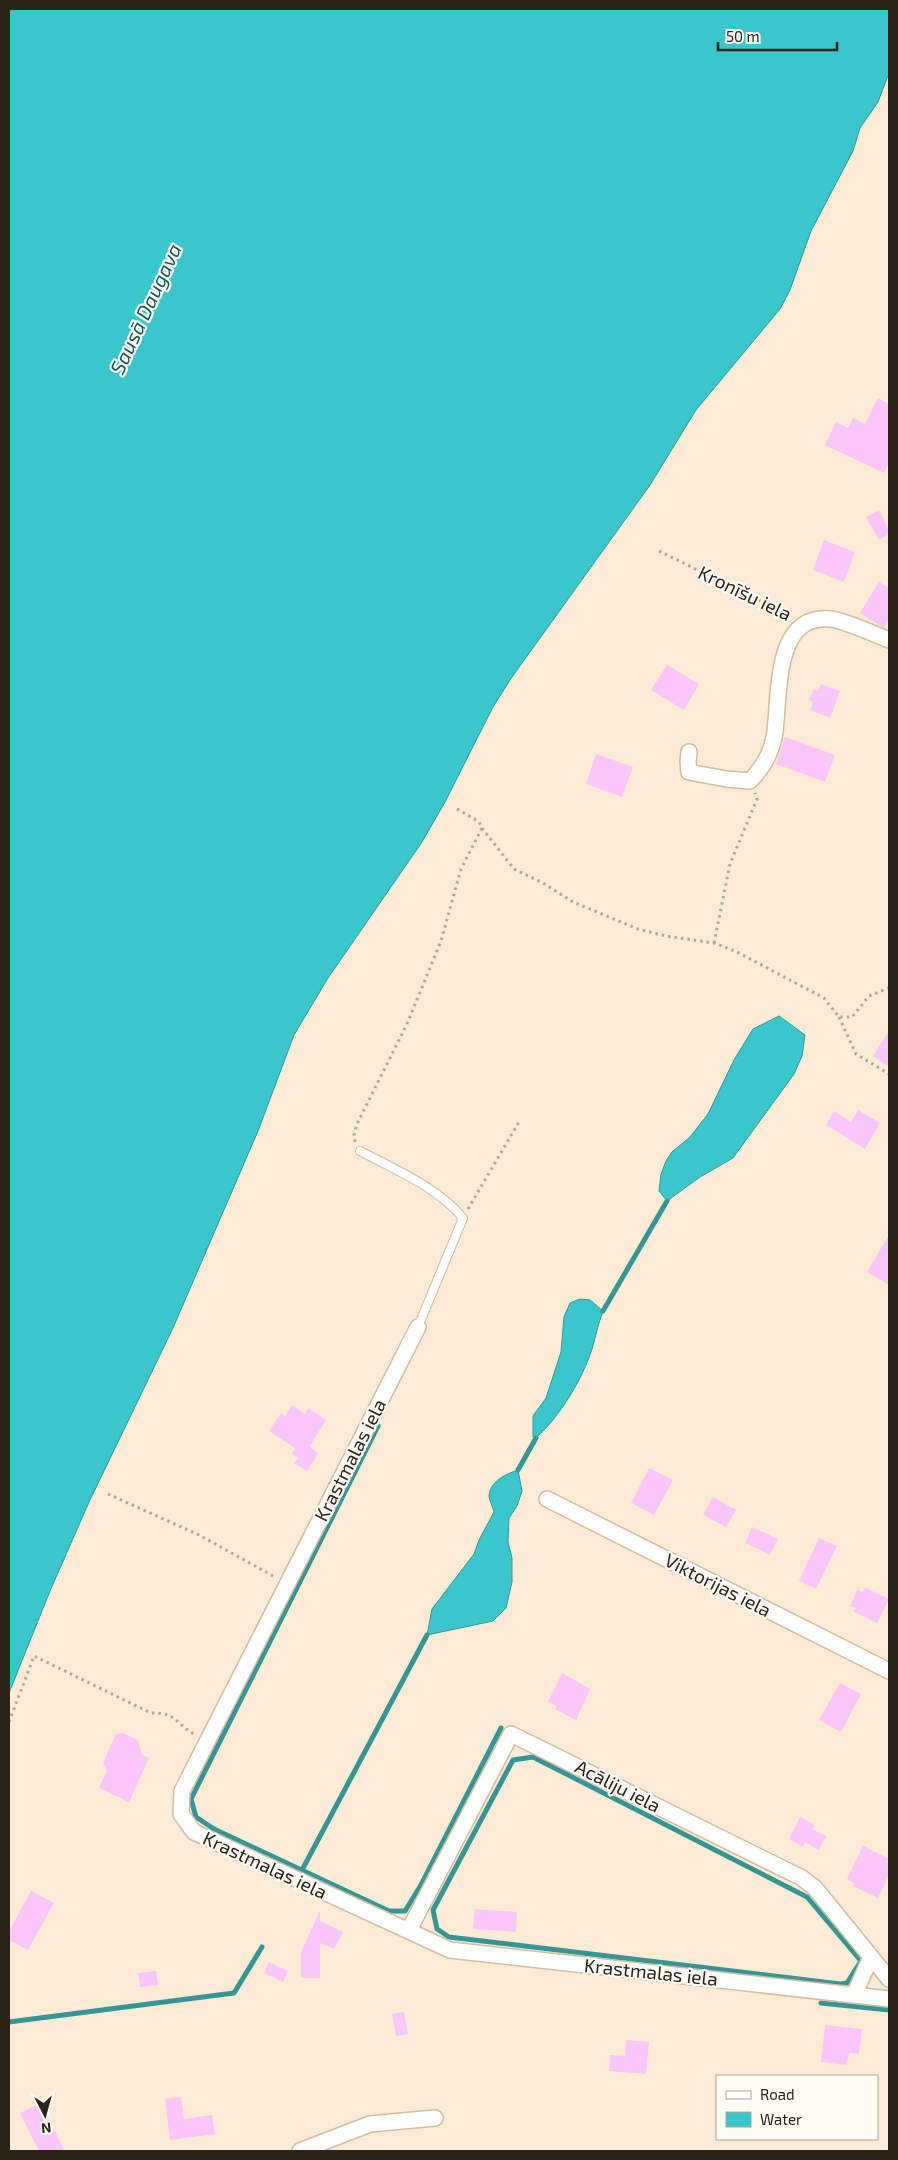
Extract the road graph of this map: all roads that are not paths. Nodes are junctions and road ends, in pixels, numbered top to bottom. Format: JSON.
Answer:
{"nodes":[{"id":1,"x":889,"y":640,"type":"edge"},
{"id":2,"x":689,"y":752,"type":"dead end"},
{"id":3,"x":360,"y":1150,"type":"road end"},
{"id":4,"x":418,"y":1327,"type":"joint"},
{"id":5,"x":547,"y":1500,"type":"dead end"},
{"id":6,"x":889,"y":1671,"type":"edge"},
{"id":7,"x":409,"y":1930,"type":"junction"},
{"id":8,"x":871,"y":1957,"type":"junction"},
{"id":9,"x":889,"y":1979,"type":"edge"},
{"id":10,"x":854,"y":1995,"type":"junction"},
{"id":11,"x":889,"y":1999,"type":"edge"},
{"id":12,"x":436,"y":2118,"type":"dead end"},
{"id":13,"x":300,"y":2151,"type":"edge"}],
"edges":[{"from":1,"to":2,"type":"street","name":"Kronīšu iela"},
{"from":3,"to":4,"type":"lane"},
{"from":4,"to":7,"type":"street","name":"Krastmalas iela"},
{"from":5,"to":6,"type":"street","name":"Viktorijas iela"},
{"from":7,"to":8,"type":"street","name":"Acāliju iela"},
{"from":7,"to":10,"type":"street","name":"Krastmalas iela"},
{"from":8,"to":9,"type":"street","name":"Acāliju iela"},
{"from":8,"to":10,"type":"street"},
{"from":10,"to":11,"type":"street","name":"Krastmalas iela"},
{"from":12,"to":13,"type":"street"}]}
